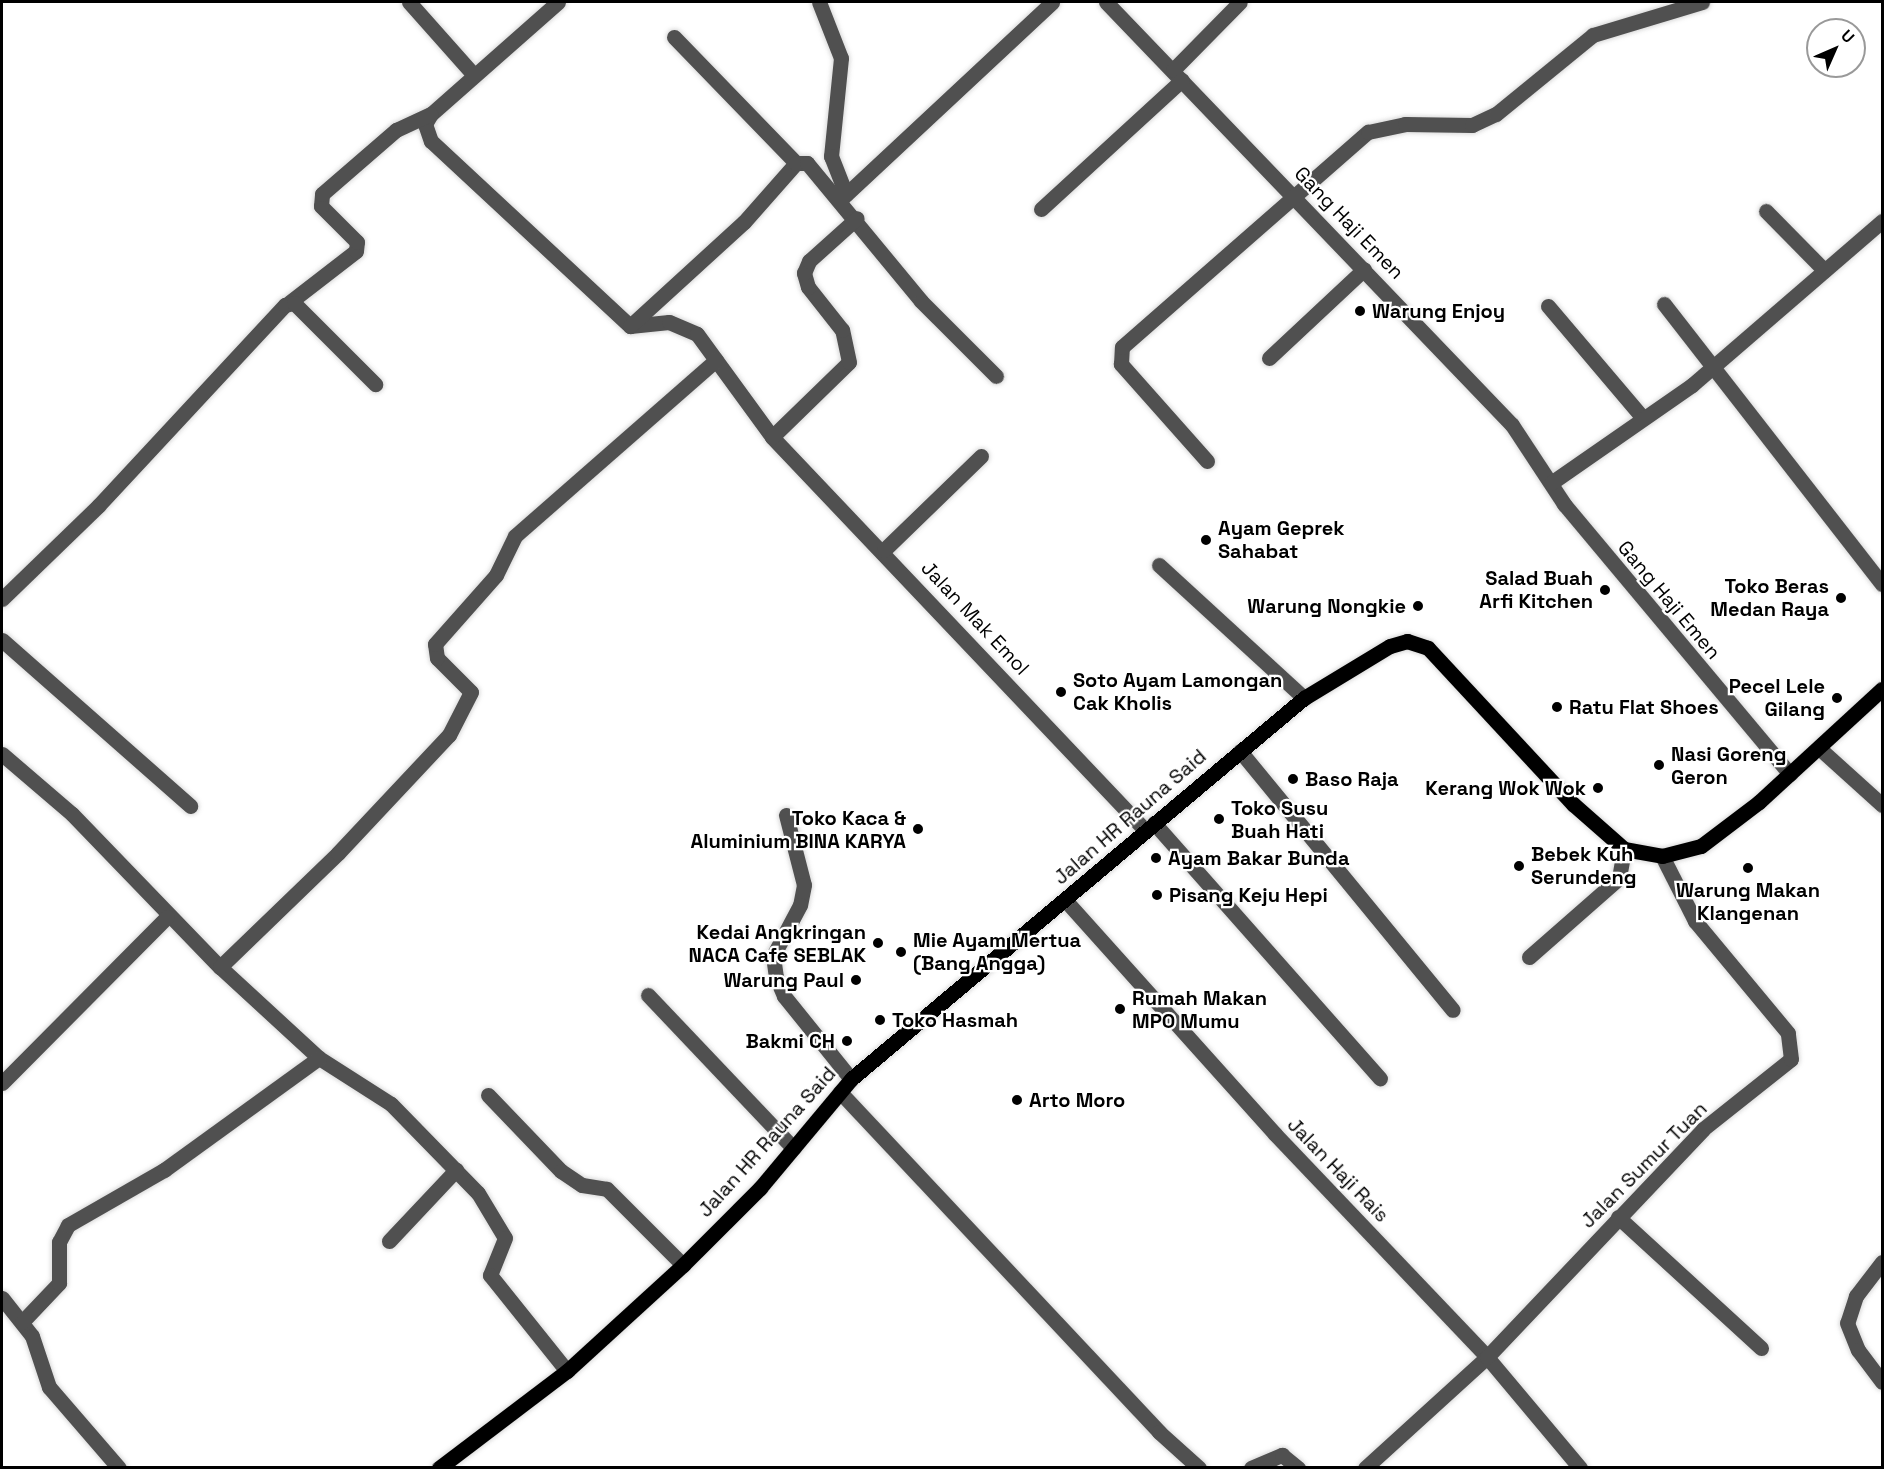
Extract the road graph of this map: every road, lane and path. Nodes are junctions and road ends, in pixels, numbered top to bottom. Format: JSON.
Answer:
{"nodes":[{"id":1,"x":409,"y":2,"type":"edge"},
{"id":2,"x":558,"y":2,"type":"edge"},
{"id":3,"x":819,"y":2,"type":"edge"},
{"id":4,"x":1052,"y":2,"type":"edge"},
{"id":5,"x":1106,"y":2,"type":"edge"},
{"id":6,"x":1239,"y":2,"type":"edge"},
{"id":7,"x":1702,"y":2,"type":"edge"},
{"id":8,"x":674,"y":37,"type":"dead end"},
{"id":9,"x":472,"y":73,"type":"junction"},
{"id":10,"x":1178,"y":75,"type":"junction"},
{"id":11,"x":431,"y":114,"type":"junction"},
{"id":12,"x":796,"y":163,"type":"junction"},
{"id":13,"x":843,"y":197,"type":"junction"},
{"id":14,"x":1295,"y":197,"type":"junction"},
{"id":15,"x":1041,"y":209,"type":"dead end"},
{"id":16,"x":1766,"y":211,"type":"dead end"},
{"id":17,"x":857,"y":218,"type":"junction"},
{"id":18,"x":1882,"y":221,"type":"edge"},
{"id":19,"x":1364,"y":269,"type":"junction"},
{"id":20,"x":1824,"y":270,"type":"junction"},
{"id":21,"x":290,"y":302,"type":"junction"},
{"id":22,"x":1664,"y":304,"type":"dead end"},
{"id":23,"x":1548,"y":306,"type":"dead end"},
{"id":24,"x":630,"y":326,"type":"junction"},
{"id":25,"x":1269,"y":358,"type":"dead end"},
{"id":26,"x":716,"y":360,"type":"junction"},
{"id":27,"x":1716,"y":366,"type":"junction"},
{"id":28,"x":996,"y":376,"type":"dead end"},
{"id":29,"x":375,"y":384,"type":"dead end"},
{"id":30,"x":1642,"y":417,"type":"junction"},
{"id":31,"x":772,"y":437,"type":"junction"},
{"id":32,"x":981,"y":456,"type":"dead end"},
{"id":33,"x":1207,"y":461,"type":"dead end"},
{"id":34,"x":1551,"y":483,"type":"junction"},
{"id":35,"x":884,"y":550,"type":"junction"},
{"id":36,"x":1159,"y":565,"type":"dead end"},
{"id":37,"x":1882,"y":584,"type":"edge"},
{"id":38,"x":2,"y":599,"type":"edge"},
{"id":39,"x":2,"y":640,"type":"edge"},
{"id":40,"x":1882,"y":689,"type":"edge"},
{"id":41,"x":1304,"y":699,"type":"junction"},
{"id":42,"x":1819,"y":748,"type":"junction"},
{"id":43,"x":1240,"y":751,"type":"junction"},
{"id":44,"x":2,"y":754,"type":"edge"},
{"id":45,"x":1790,"y":774,"type":"junction"},
{"id":46,"x":1882,"y":805,"type":"edge"},
{"id":47,"x":190,"y":806,"type":"dead end"},
{"id":48,"x":786,"y":815,"type":"dead end"},
{"id":49,"x":1149,"y":827,"type":"junction"},
{"id":50,"x":1624,"y":849,"type":"junction"},
{"id":51,"x":1662,"y":856,"type":"junction"},
{"id":52,"x":1066,"y":901,"type":"junction"},
{"id":53,"x":167,"y":917,"type":"junction"},
{"id":54,"x":1529,"y":957,"type":"dead end"},
{"id":55,"x":220,"y":967,"type":"junction"},
{"id":56,"x":648,"y":995,"type":"dead end"},
{"id":57,"x":1453,"y":1010,"type":"dead end"},
{"id":58,"x":319,"y":1058,"type":"junction"},
{"id":59,"x":1380,"y":1078,"type":"dead end"},
{"id":60,"x":851,"y":1079,"type":"junction"},
{"id":61,"x":2,"y":1083,"type":"edge"},
{"id":62,"x":840,"y":1092,"type":"junction"},
{"id":63,"x":488,"y":1095,"type":"dead end"},
{"id":64,"x":793,"y":1148,"type":"junction"},
{"id":65,"x":456,"y":1170,"type":"junction"},
{"id":66,"x":1618,"y":1217,"type":"junction"},
{"id":67,"x":388,"y":1241,"type":"dead end"},
{"id":68,"x":1882,"y":1262,"type":"edge"},
{"id":69,"x":682,"y":1265,"type":"junction"},
{"id":70,"x":2,"y":1298,"type":"edge"},
{"id":71,"x":22,"y":1322,"type":"junction"},
{"id":72,"x":1761,"y":1348,"type":"dead end"},
{"id":73,"x":1487,"y":1357,"type":"junction"},
{"id":74,"x":567,"y":1371,"type":"junction"},
{"id":75,"x":1882,"y":1383,"type":"edge"},
{"id":76,"x":119,"y":1467,"type":"edge"},
{"id":77,"x":439,"y":1467,"type":"edge"},
{"id":78,"x":1199,"y":1467,"type":"edge"},
{"id":79,"x":1251,"y":1467,"type":"edge"},
{"id":80,"x":1298,"y":1467,"type":"edge"},
{"id":81,"x":1365,"y":1467,"type":"edge"},
{"id":82,"x":1580,"y":1467,"type":"edge"}],
"edges":[{"from":1,"to":9,"type":"street"},
{"from":2,"to":9,"type":"street"},
{"from":3,"to":13,"type":"street"},
{"from":4,"to":13,"type":"street"},
{"from":5,"to":10,"type":"street","name":"Gang Haji Emen"},
{"from":6,"to":10,"type":"street"},
{"from":7,"to":14,"type":"street"},
{"from":8,"to":12,"type":"street"},
{"from":9,"to":11,"type":"street"},
{"from":10,"to":14,"type":"street","name":"Gang Haji Emen"},
{"from":10,"to":15,"type":"street"},
{"from":11,"to":21,"type":"street"},
{"from":11,"to":24,"type":"street"},
{"from":12,"to":13,"type":"street"},
{"from":12,"to":24,"type":"street"},
{"from":13,"to":17,"type":"street"},
{"from":14,"to":19,"type":"street","name":"Gang Haji Emen"},
{"from":14,"to":33,"type":"street"},
{"from":16,"to":20,"type":"street"},
{"from":17,"to":28,"type":"street"},
{"from":17,"to":31,"type":"street"},
{"from":18,"to":20,"type":"street"},
{"from":19,"to":25,"type":"street"},
{"from":19,"to":34,"type":"street","name":"Gang Haji Emen"},
{"from":20,"to":27,"type":"street"},
{"from":21,"to":29,"type":"street"},
{"from":21,"to":38,"type":"street"},
{"from":22,"to":27,"type":"street"},
{"from":23,"to":30,"type":"street"},
{"from":24,"to":26,"type":"street","name":"Jalan Mak Emol"},
{"from":26,"to":31,"type":"street","name":"Jalan Mak Emol"},
{"from":26,"to":55,"type":"street"},
{"from":27,"to":30,"type":"street"},
{"from":27,"to":37,"type":"street"},
{"from":30,"to":34,"type":"street"},
{"from":31,"to":35,"type":"street","name":"Jalan Mak Emol"},
{"from":32,"to":35,"type":"street"},
{"from":34,"to":45,"type":"street","name":"Gang Haji Emen"},
{"from":35,"to":49,"type":"street","name":"Jalan Mak Emol"},
{"from":36,"to":41,"type":"street"},
{"from":39,"to":47,"type":"street"},
{"from":40,"to":42,"type":"main road"},
{"from":41,"to":43,"type":"main road","name":"Jalan HR Rauna Said"},
{"from":41,"to":50,"type":"main road","name":"Jalan HR Rauna Said"},
{"from":42,"to":45,"type":"main road"},
{"from":42,"to":46,"type":"street"},
{"from":43,"to":49,"type":"main road","name":"Jalan HR Rauna Said"},
{"from":43,"to":57,"type":"street"},
{"from":44,"to":53,"type":"street"},
{"from":45,"to":51,"type":"main road"},
{"from":48,"to":60,"type":"street"},
{"from":49,"to":52,"type":"main road","name":"Jalan HR Rauna Said"},
{"from":49,"to":59,"type":"street","name":"Jalan Mak Emol"},
{"from":50,"to":51,"type":"main road"},
{"from":50,"to":54,"type":"street"},
{"from":51,"to":66,"type":"street","name":"Jalan Sumur Tuan"},
{"from":52,"to":60,"type":"main road","name":"Jalan HR Rauna Said"},
{"from":52,"to":73,"type":"street","name":"Jalan Haji Rais"},
{"from":53,"to":55,"type":"street"},
{"from":53,"to":61,"type":"street"},
{"from":55,"to":58,"type":"street"},
{"from":56,"to":64,"type":"street"},
{"from":58,"to":65,"type":"street"},
{"from":58,"to":71,"type":"street"},
{"from":60,"to":62,"type":"main road","name":"Jalan HR Rauna Said"},
{"from":62,"to":64,"type":"main road","name":"Jalan HR Rauna Said"},
{"from":62,"to":78,"type":"street"},
{"from":63,"to":69,"type":"street"},
{"from":64,"to":69,"type":"main road","name":"Jalan HR Rauna Said"},
{"from":65,"to":67,"type":"street"},
{"from":65,"to":74,"type":"street"},
{"from":66,"to":72,"type":"street"},
{"from":66,"to":73,"type":"street","name":"Jalan Sumur Tuan"},
{"from":68,"to":75,"type":"street"},
{"from":69,"to":74,"type":"main road","name":"Jalan HR Rauna Said"},
{"from":70,"to":71,"type":"street"},
{"from":71,"to":76,"type":"street"},
{"from":73,"to":81,"type":"street","name":"Jalan Sumur Tuan"},
{"from":73,"to":82,"type":"street","name":"Jalan Haji Rais"},
{"from":74,"to":77,"type":"main road","name":"Jalan HR Rauna Said"},
{"from":79,"to":80,"type":"street"}]}
